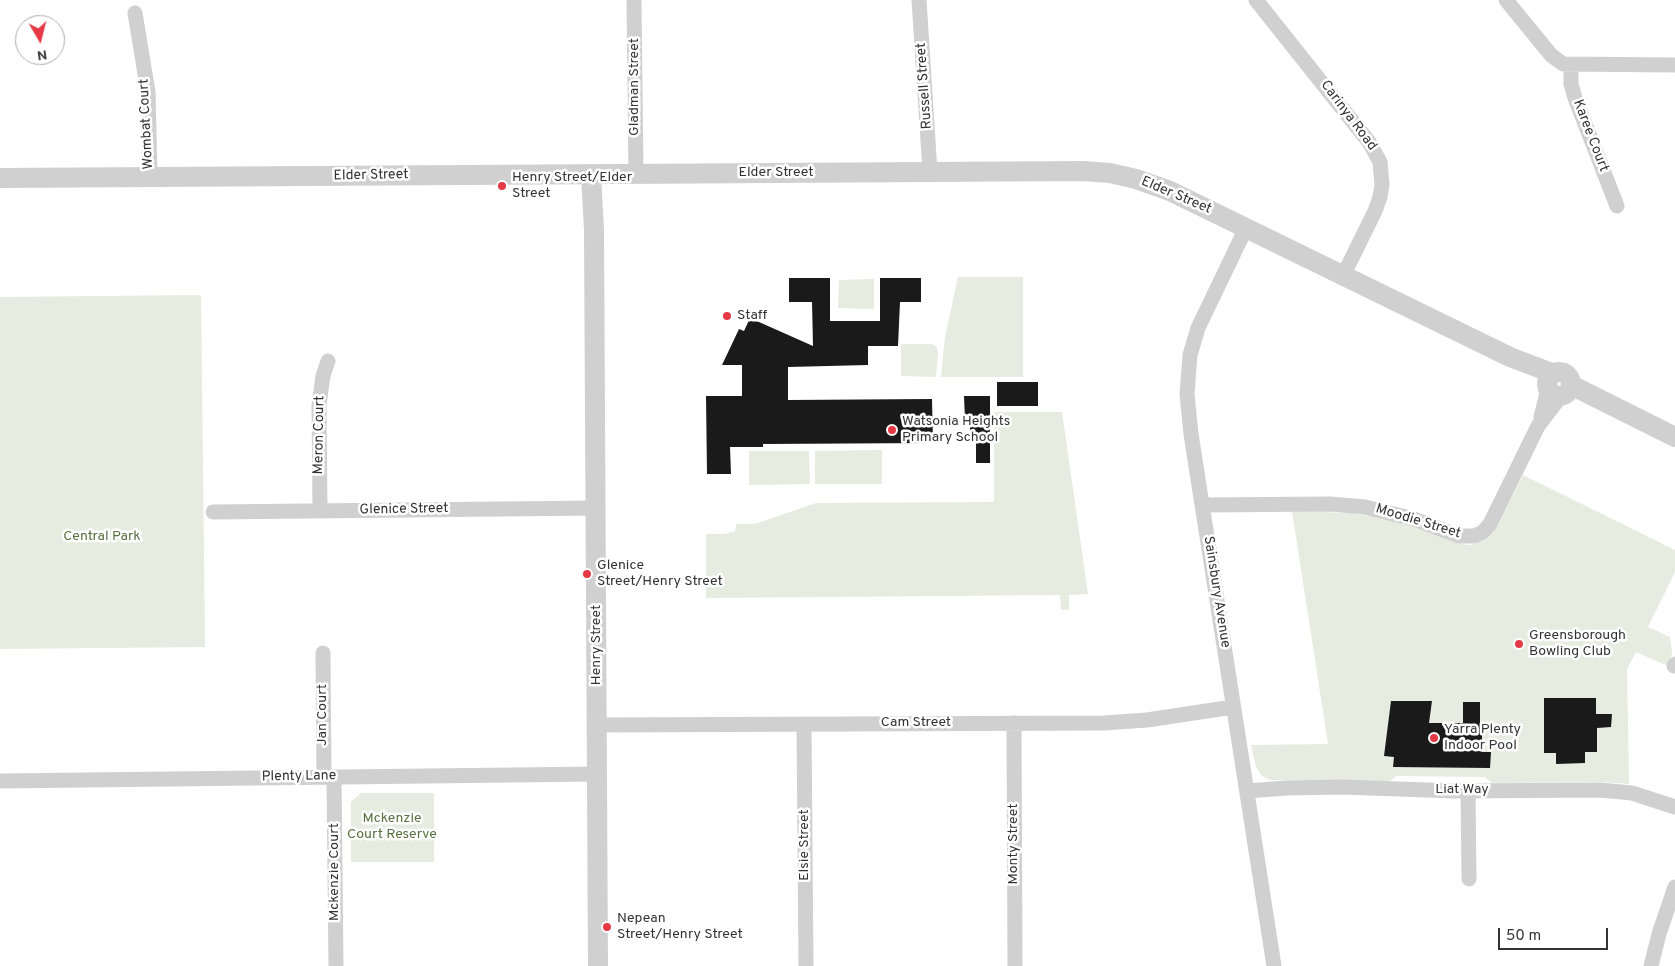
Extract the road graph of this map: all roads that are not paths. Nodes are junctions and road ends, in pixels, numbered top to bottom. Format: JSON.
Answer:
{"nodes":[{"id":1,"x":634,"y":0,"type":"edge"},
{"id":2,"x":920,"y":0,"type":"edge"},
{"id":3,"x":1256,"y":0,"type":"edge"},
{"id":4,"x":1506,"y":0,"type":"edge"},
{"id":5,"x":135,"y":13,"type":"dead end"},
{"id":6,"x":1571,"y":65,"type":"junction"},
{"id":7,"x":1675,"y":66,"type":"edge"},
{"id":8,"x":930,"y":172,"type":"junction"},
{"id":9,"x":591,"y":174,"type":"junction"},
{"id":10,"x":636,"y":174,"type":"junction"},
{"id":11,"x":150,"y":177,"type":"junction"},
{"id":12,"x":0,"y":178,"type":"edge"},
{"id":13,"x":1617,"y":206,"type":"dead end"},
{"id":14,"x":1246,"y":228,"type":"junction"},
{"id":15,"x":1343,"y":276,"type":"junction"},
{"id":16,"x":328,"y":361,"type":"dead end"},
{"id":17,"x":1557,"y":387,"type":"junction"},
{"id":18,"x":1675,"y":437,"type":"edge"},
{"id":19,"x":1202,"y":505,"type":"junction"},
{"id":20,"x":596,"y":508,"type":"junction"},
{"id":21,"x":320,"y":511,"type":"junction"},
{"id":22,"x":213,"y":512,"type":"dead end"},
{"id":23,"x":323,"y":653,"type":"dead end"},
{"id":24,"x":1233,"y":707,"type":"junction"},
{"id":25,"x":1014,"y":723,"type":"junction"},
{"id":26,"x":804,"y":724,"type":"junction"},
{"id":27,"x":597,"y":725,"type":"junction"},
{"id":28,"x":597,"y":774,"type":"junction"},
{"id":29,"x":329,"y":777,"type":"junction"},
{"id":30,"x":0,"y":781,"type":"edge"},
{"id":31,"x":1247,"y":790,"type":"junction"},
{"id":32,"x":1468,"y":790,"type":"junction"},
{"id":33,"x":1675,"y":807,"type":"edge"},
{"id":34,"x":1469,"y":879,"type":"dead end"},
{"id":35,"x":1675,"y":887,"type":"edge"},
{"id":36,"x":336,"y":966,"type":"edge"},
{"id":37,"x":598,"y":966,"type":"edge"},
{"id":38,"x":806,"y":966,"type":"edge"},
{"id":39,"x":1015,"y":966,"type":"edge"},
{"id":40,"x":1274,"y":966,"type":"edge"},
{"id":41,"x":1651,"y":966,"type":"edge"}],
"edges":[{"from":1,"to":10,"type":"street","name":"Gladman Street"},
{"from":2,"to":8,"type":"street","name":"Russell Street"},
{"from":3,"to":15,"type":"street","name":"Carinya Road"},
{"from":4,"to":6,"type":"street"},
{"from":5,"to":11,"type":"street","name":"Wombat Court"},
{"from":6,"to":7,"type":"street"},
{"from":6,"to":13,"type":"street","name":"Karee Court"},
{"from":8,"to":10,"type":"street","name":"Elder Street"},
{"from":8,"to":14,"type":"street","name":"Elder Street"},
{"from":9,"to":10,"type":"street","name":"Elder Street"},
{"from":9,"to":11,"type":"street","name":"Elder Street"},
{"from":9,"to":20,"type":"street","name":"Henry Street"},
{"from":11,"to":12,"type":"street","name":"Elder Street"},
{"from":14,"to":15,"type":"street","name":"Elder Street"},
{"from":14,"to":19,"type":"street","name":"Sainsbury Avenue"},
{"from":15,"to":17,"type":"street","name":"Elder Street"},
{"from":16,"to":21,"type":"street","name":"Meron Court"},
{"from":17,"to":18,"type":"street","name":"Elder Street"},
{"from":17,"to":19,"type":"street","name":"Moodie Street"},
{"from":19,"to":24,"type":"street","name":"Sainsbury Avenue"},
{"from":20,"to":21,"type":"street","name":"Glenice Street"},
{"from":20,"to":27,"type":"street","name":"Henry Street"},
{"from":21,"to":22,"type":"street","name":"Glenice Street"},
{"from":23,"to":29,"type":"street","name":"Jan Court"},
{"from":24,"to":25,"type":"street","name":"Cam Street"},
{"from":24,"to":31,"type":"street","name":"Sainsbury Avenue"},
{"from":25,"to":26,"type":"street","name":"Cam Street"},
{"from":25,"to":39,"type":"street","name":"Monty Street"},
{"from":26,"to":27,"type":"street","name":"Cam Street"},
{"from":26,"to":38,"type":"street","name":"Elsie Street"},
{"from":27,"to":28,"type":"street","name":"Henry Street"},
{"from":28,"to":29,"type":"street","name":"Plenty Lane"},
{"from":28,"to":37,"type":"street","name":"Henry Street"},
{"from":29,"to":30,"type":"street","name":"Plenty Lane"},
{"from":29,"to":36,"type":"street","name":"Mckenzie Court"},
{"from":31,"to":32,"type":"street","name":"Liat Way"},
{"from":31,"to":40,"type":"street","name":"Sainsbury Avenue"},
{"from":32,"to":33,"type":"street","name":"Liat Way"},
{"from":32,"to":34,"type":"street"},
{"from":35,"to":41,"type":"street"}]}
